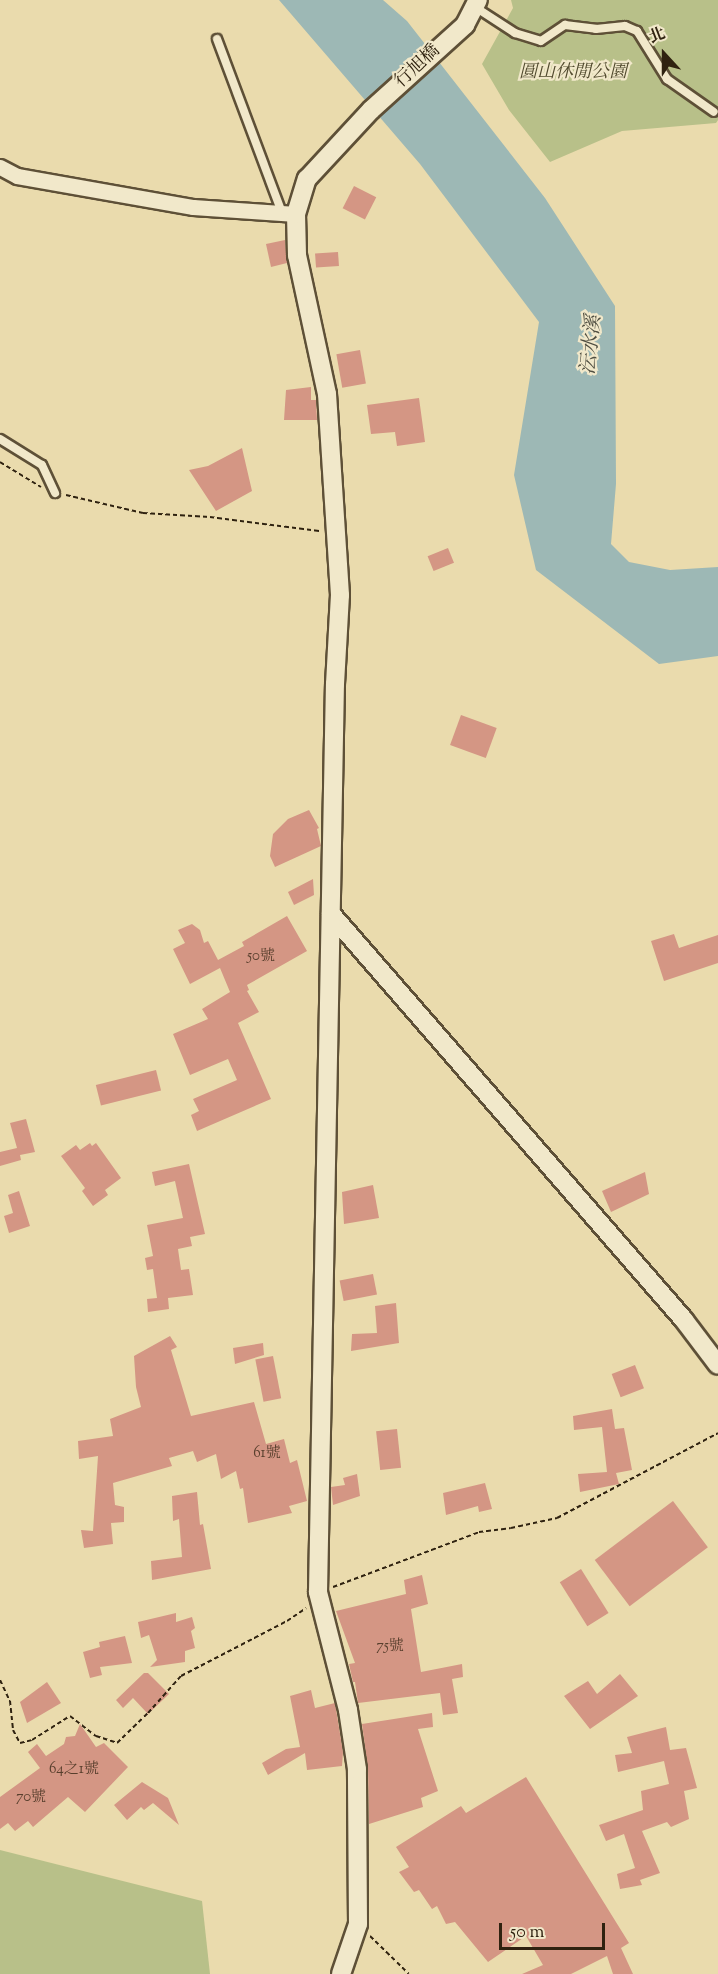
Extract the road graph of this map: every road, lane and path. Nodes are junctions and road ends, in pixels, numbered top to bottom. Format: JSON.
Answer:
{"nodes":[{"id":1,"x":476,"y":4,"type":"edge"},
{"id":2,"x":217,"y":39,"type":"dead end"},
{"id":3,"x":714,"y":112,"type":"dead end"},
{"id":4,"x":0,"y":167,"type":"edge"},
{"id":5,"x":289,"y":214,"type":"junction"},
{"id":6,"x":0,"y":439,"type":"edge"},
{"id":7,"x":0,"y":462,"type":"edge"},
{"id":8,"x":55,"y":493,"type":"junction"},
{"id":9,"x":336,"y":533,"type":"junction"},
{"id":10,"x":331,"y":914,"type":"junction"},
{"id":11,"x":718,"y":1365,"type":"edge"},
{"id":12,"x":358,"y":1924,"type":"junction"},
{"id":13,"x":341,"y":1974,"type":"edge"},
{"id":14,"x":409,"y":1974,"type":"edge"}],
"edges":[{"from":1,"to":3,"type":"lane"},
{"from":1,"to":5,"type":"street","name":"行旭橋"},
{"from":2,"to":5,"type":"lane"},
{"from":4,"to":5,"type":"street"},
{"from":5,"to":9,"type":"street","name":"行旭橋"},
{"from":6,"to":8,"type":"lane"},
{"from":7,"to":8,"type":"path"},
{"from":8,"to":9,"type":"path"},
{"from":9,"to":10,"type":"street","name":"行旭橋"},
{"from":10,"to":11,"type":"street"},
{"from":10,"to":12,"type":"street","name":"行旭橋"},
{"from":12,"to":13,"type":"street","name":"行旭橋"},
{"from":12,"to":14,"type":"path"}]}
